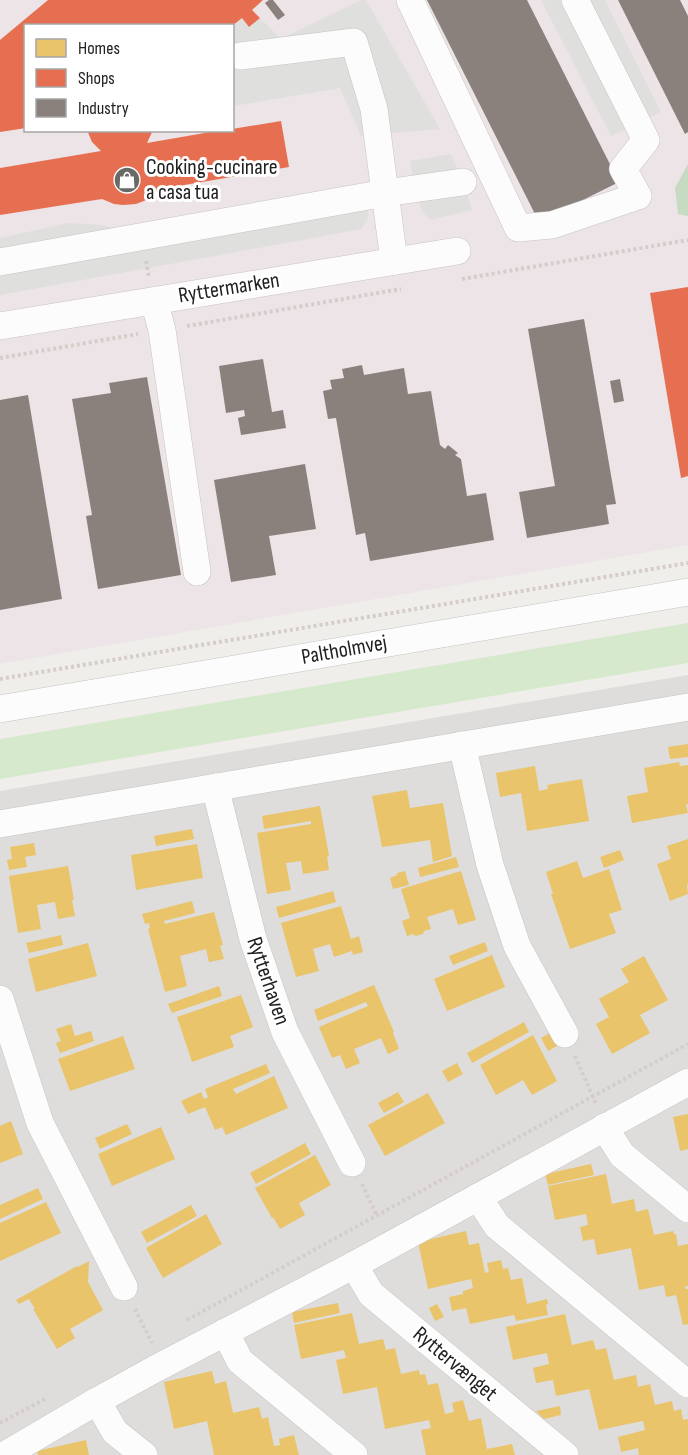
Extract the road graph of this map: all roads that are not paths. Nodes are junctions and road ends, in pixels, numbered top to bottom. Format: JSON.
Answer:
{"nodes":[{"id":1,"x":410,"y":0,"type":"edge"},
{"id":2,"x":575,"y":0,"type":"edge"},
{"id":3,"x":241,"y":56,"type":"dead end"},
{"id":4,"x":463,"y":182,"type":"dead end"},
{"id":5,"x":385,"y":193,"type":"junction"},
{"id":6,"x":457,"y":251,"type":"dead end"},
{"id":7,"x":394,"y":261,"type":"junction"},
{"id":8,"x":0,"y":262,"type":"edge"},
{"id":9,"x":154,"y":301,"type":"junction"},
{"id":10,"x":0,"y":326,"type":"edge"},
{"id":11,"x":197,"y":572,"type":"dead end"},
{"id":12,"x":688,"y":592,"type":"edge"},
{"id":13,"x":688,"y":707,"type":"edge"},
{"id":14,"x":0,"y":709,"type":"edge"},
{"id":15,"x":462,"y":745,"type":"junction"},
{"id":16,"x":215,"y":787,"type":"junction"},
{"id":17,"x":0,"y":824,"type":"edge"},
{"id":18,"x":0,"y":999,"type":"edge"},
{"id":19,"x":565,"y":1034,"type":"road end"},
{"id":20,"x":688,"y":1082,"type":"edge"},
{"id":21,"x":604,"y":1127,"type":"junction"},
{"id":22,"x":351,"y":1163,"type":"road end"},
{"id":23,"x":478,"y":1197,"type":"junction"},
{"id":24,"x":688,"y":1209,"type":"edge"},
{"id":25,"x":354,"y":1265,"type":"junction"},
{"id":26,"x":124,"y":1287,"type":"road end"},
{"id":27,"x":225,"y":1332,"type":"junction"},
{"id":28,"x":688,"y":1384,"type":"edge"},
{"id":29,"x":97,"y":1401,"type":"junction"},
{"id":30,"x":5,"y":1455,"type":"edge"},
{"id":31,"x":144,"y":1455,"type":"edge"},
{"id":32,"x":354,"y":1455,"type":"edge"},
{"id":33,"x":565,"y":1455,"type":"edge"}],
"edges":[{"from":1,"to":2,"type":"street"},
{"from":3,"to":5,"type":"street"},
{"from":4,"to":5,"type":"street"},
{"from":5,"to":7,"type":"street"},
{"from":5,"to":8,"type":"street"},
{"from":6,"to":7,"type":"street","name":"Ryttermarken"},
{"from":7,"to":9,"type":"street","name":"Ryttermarken"},
{"from":9,"to":10,"type":"street","name":"Ryttermarken"},
{"from":9,"to":11,"type":"street"},
{"from":12,"to":14,"type":"street","name":"Paltholmvej"},
{"from":13,"to":15,"type":"street"},
{"from":15,"to":16,"type":"street"},
{"from":15,"to":19,"type":"street"},
{"from":16,"to":17,"type":"street"},
{"from":16,"to":22,"type":"street","name":"Rytterhaven"},
{"from":18,"to":26,"type":"street"},
{"from":20,"to":21,"type":"street"},
{"from":21,"to":23,"type":"street"},
{"from":21,"to":24,"type":"street"},
{"from":23,"to":25,"type":"street"},
{"from":23,"to":28,"type":"street"},
{"from":25,"to":27,"type":"street"},
{"from":25,"to":33,"type":"street","name":"Ryttervænget"},
{"from":27,"to":29,"type":"street"},
{"from":27,"to":32,"type":"street"},
{"from":29,"to":30,"type":"street"},
{"from":29,"to":31,"type":"street"}]}
